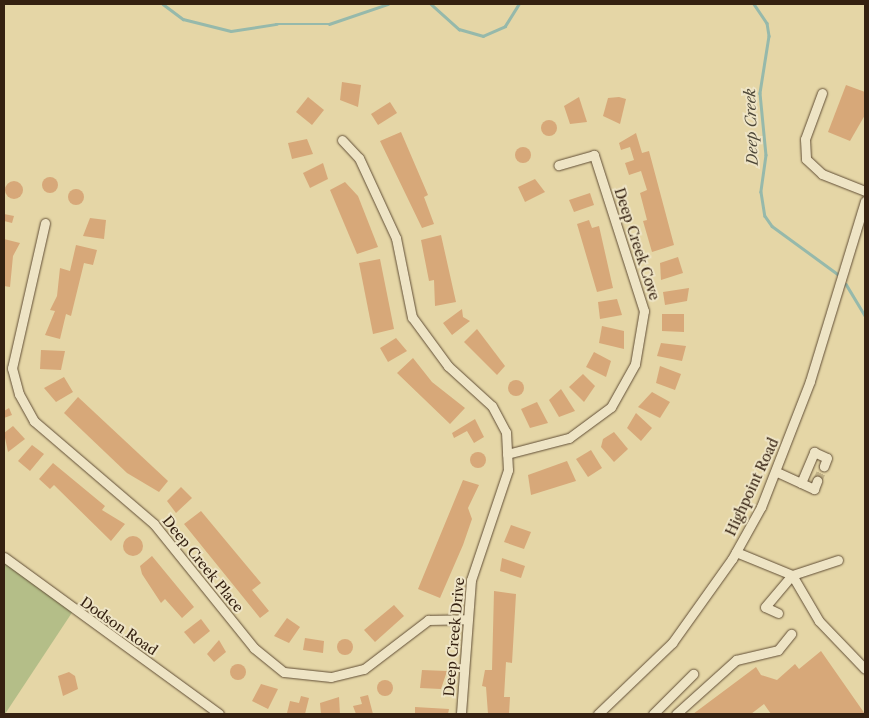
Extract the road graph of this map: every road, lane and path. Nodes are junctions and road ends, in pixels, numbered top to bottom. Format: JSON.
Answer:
{"nodes":[{"id":1,"x":822,"y":94,"type":"dead end"},
{"id":2,"x":342,"y":140,"type":"dead end"},
{"id":3,"x":558,"y":165,"type":"dead end"},
{"id":4,"x":865,"y":191,"type":"edge"},
{"id":5,"x":865,"y":201,"type":"edge"},
{"id":6,"x":45,"y":223,"type":"dead end"},
{"id":7,"x":507,"y":454,"type":"junction"},
{"id":8,"x":825,"y":462,"type":"dead end"},
{"id":9,"x":777,"y":472,"type":"junction"},
{"id":10,"x":801,"y":483,"type":"junction"},
{"id":11,"x":815,"y":485,"type":"dead end"},
{"id":12,"x":736,"y":552,"type":"junction"},
{"id":13,"x":4,"y":558,"type":"edge"},
{"id":14,"x":838,"y":560,"type":"dead end"},
{"id":15,"x":792,"y":575,"type":"junction"},
{"id":16,"x":778,"y":613,"type":"dead end"},
{"id":17,"x":466,"y":619,"type":"junction"},
{"id":18,"x":791,"y":634,"type":"dead end"},
{"id":19,"x":865,"y":669,"type":"edge"},
{"id":20,"x":693,"y":674,"type":"dead end"},
{"id":21,"x":219,"y":714,"type":"edge"},
{"id":22,"x":461,"y":714,"type":"edge"},
{"id":23,"x":598,"y":714,"type":"edge"},
{"id":24,"x":653,"y":714,"type":"edge"},
{"id":25,"x":676,"y":714,"type":"edge"}],
"edges":[{"from":1,"to":4,"type":"street"},
{"from":2,"to":7,"type":"street","name":"Deep Creek Drive"},
{"from":3,"to":7,"type":"street","name":"Deep Creek Cove"},
{"from":5,"to":9,"type":"street","name":"Highpoint Road"},
{"from":6,"to":17,"type":"street","name":"Deep Creek Place"},
{"from":7,"to":17,"type":"street","name":"Deep Creek Drive"},
{"from":8,"to":10,"type":"street"},
{"from":9,"to":10,"type":"street"},
{"from":9,"to":12,"type":"street","name":"Highpoint Road"},
{"from":10,"to":11,"type":"street"},
{"from":12,"to":15,"type":"street"},
{"from":12,"to":23,"type":"street","name":"Highpoint Road"},
{"from":13,"to":21,"type":"street","name":"Dodson Road"},
{"from":14,"to":15,"type":"street"},
{"from":15,"to":16,"type":"street"},
{"from":15,"to":19,"type":"street"},
{"from":17,"to":22,"type":"street","name":"Deep Creek Drive"},
{"from":18,"to":25,"type":"street"},
{"from":20,"to":24,"type":"street"}]}
